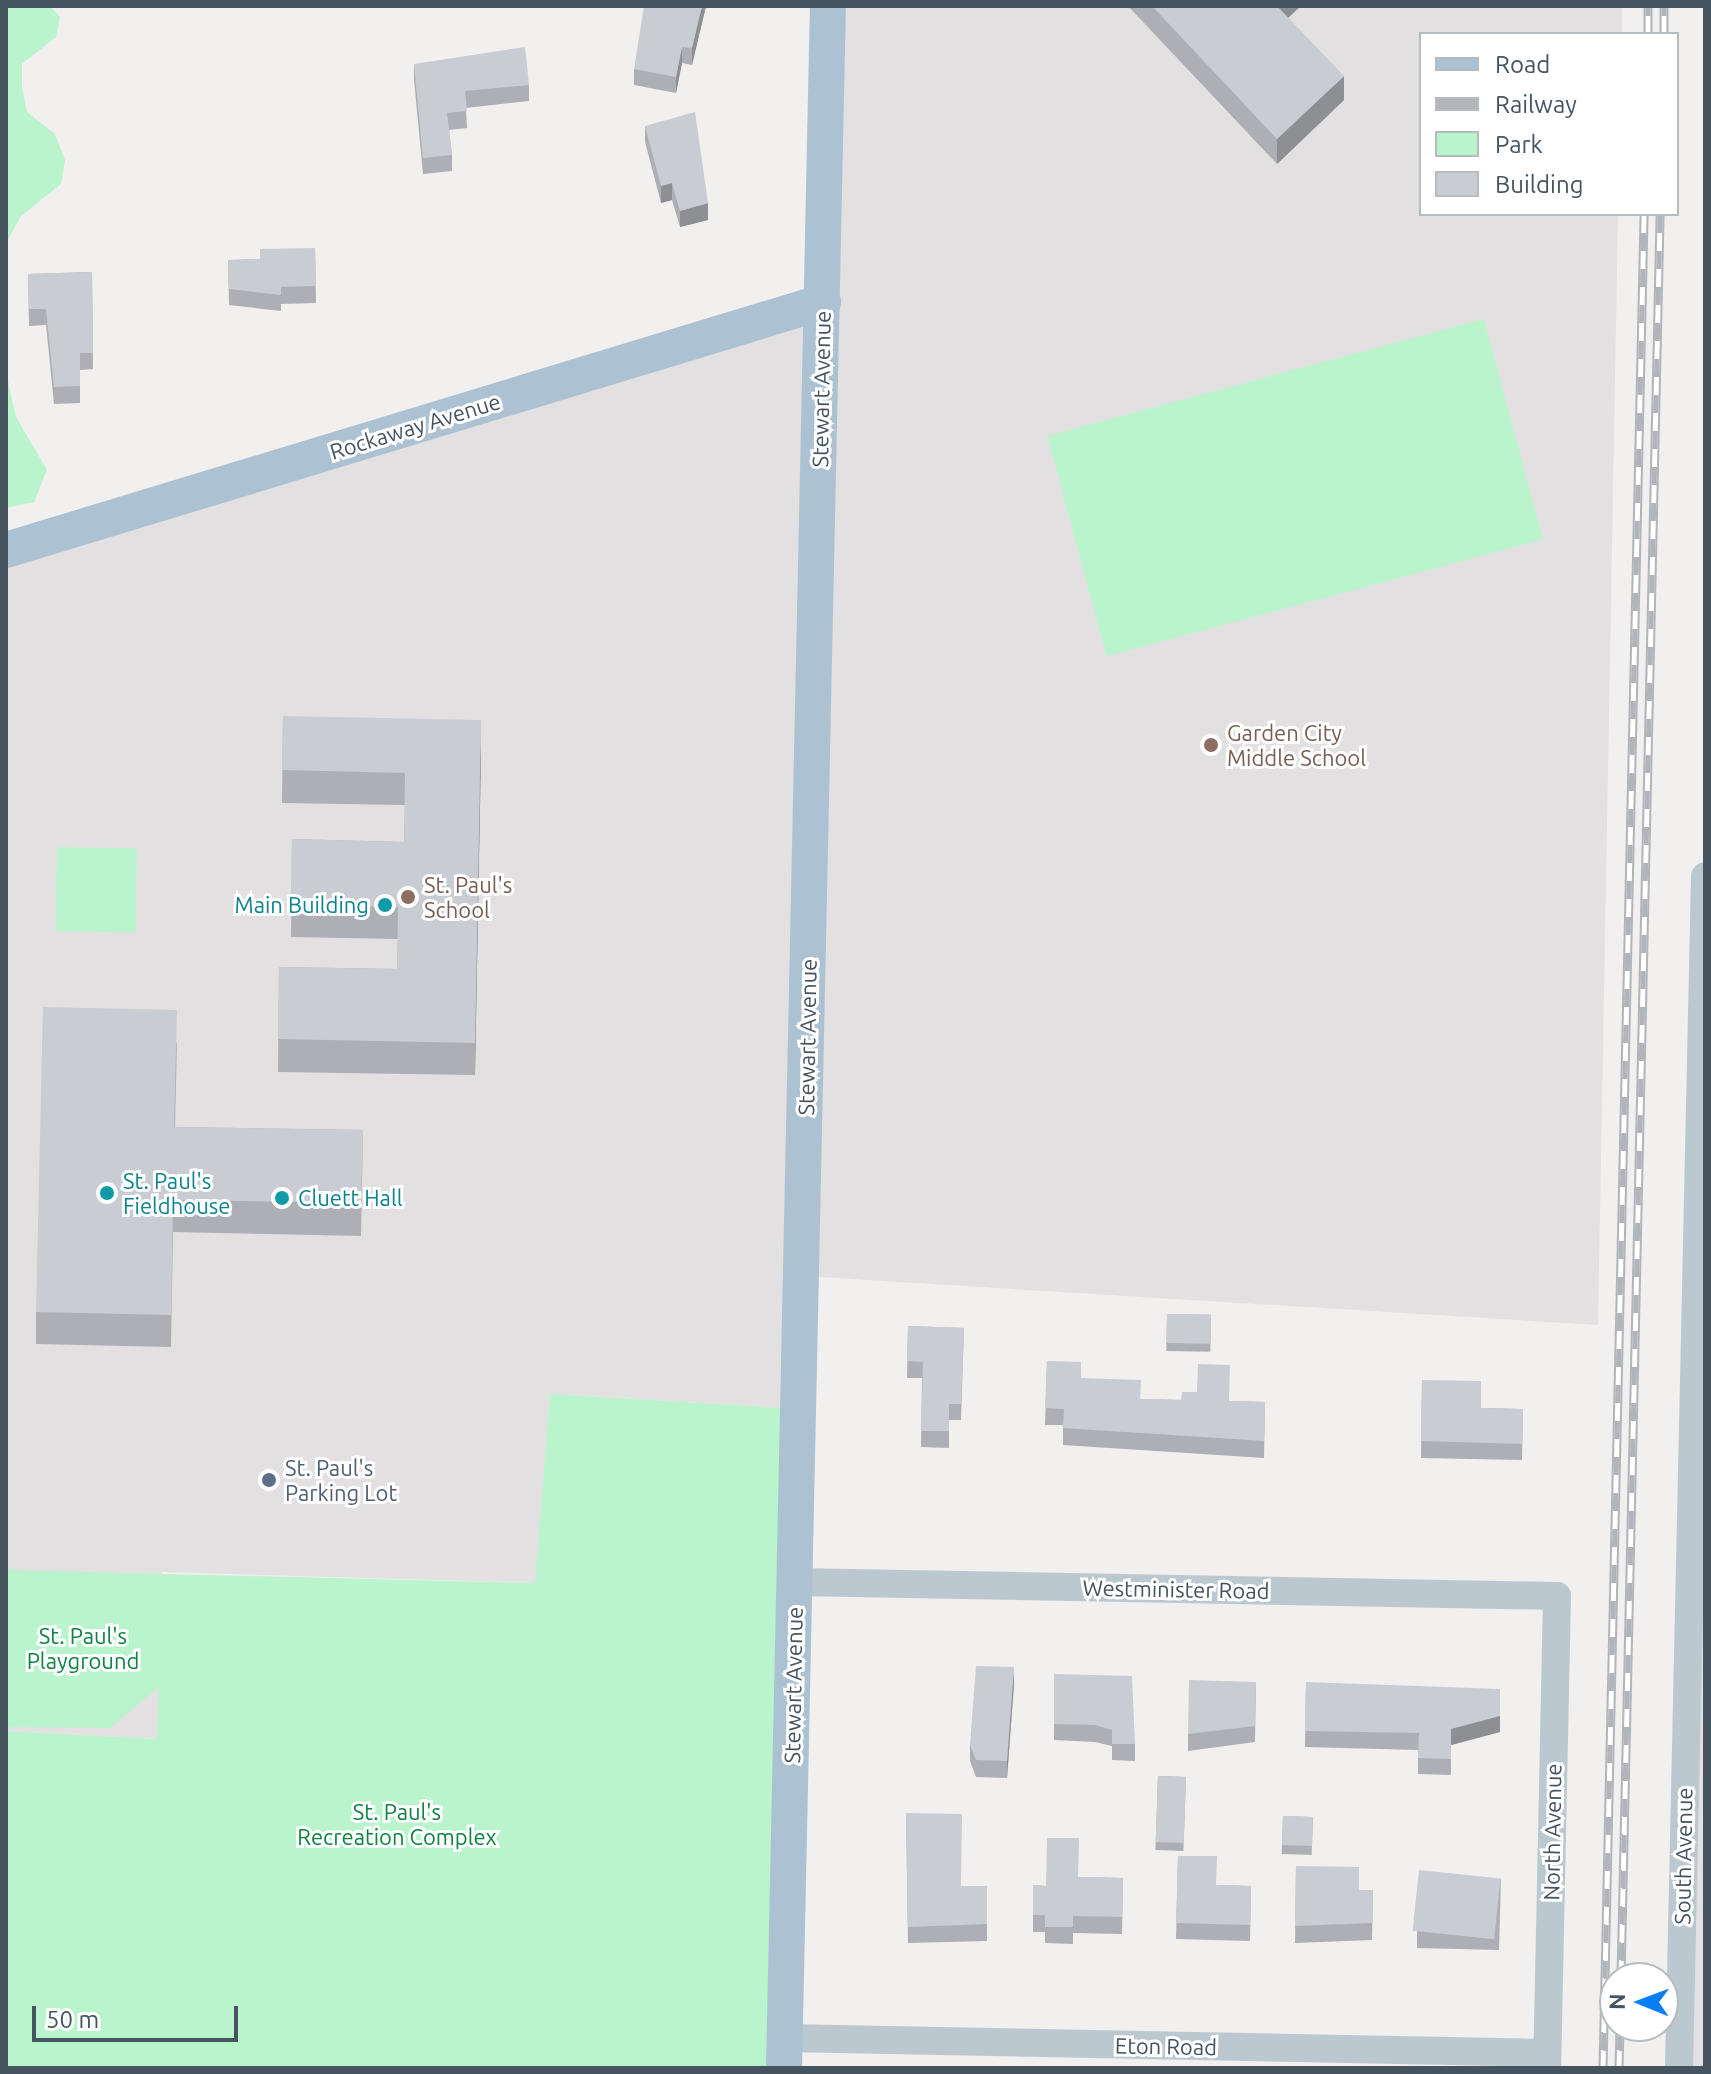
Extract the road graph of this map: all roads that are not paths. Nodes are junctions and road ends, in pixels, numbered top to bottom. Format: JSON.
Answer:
{"nodes":[{"id":1,"x":828,"y":6,"type":"edge"},
{"id":2,"x":823,"y":302,"type":"junction"},
{"id":3,"x":6,"y":550,"type":"edge"},
{"id":4,"x":1705,"y":876,"type":"edge"},
{"id":5,"x":795,"y":1582,"type":"junction"},
{"id":6,"x":1557,"y":1596,"type":"joint"},
{"id":7,"x":785,"y":2053,"type":"edge"},
{"id":8,"x":1547,"y":2061,"type":"edge"},
{"id":9,"x":1679,"y":2068,"type":"edge"}],
"edges":[{"from":1,"to":2,"type":"main road","name":"Stewart Avenue"},
{"from":2,"to":3,"type":"main road","name":"Rockaway Avenue"},
{"from":2,"to":5,"type":"main road","name":"Stewart Avenue"},
{"from":4,"to":9,"type":"street","name":"South Avenue"},
{"from":5,"to":6,"type":"street","name":"Westminister Road"},
{"from":5,"to":7,"type":"main road","name":"Stewart Avenue"},
{"from":6,"to":8,"type":"street","name":"North Avenue"},
{"from":7,"to":8,"type":"street","name":"Eton Road"}]}
